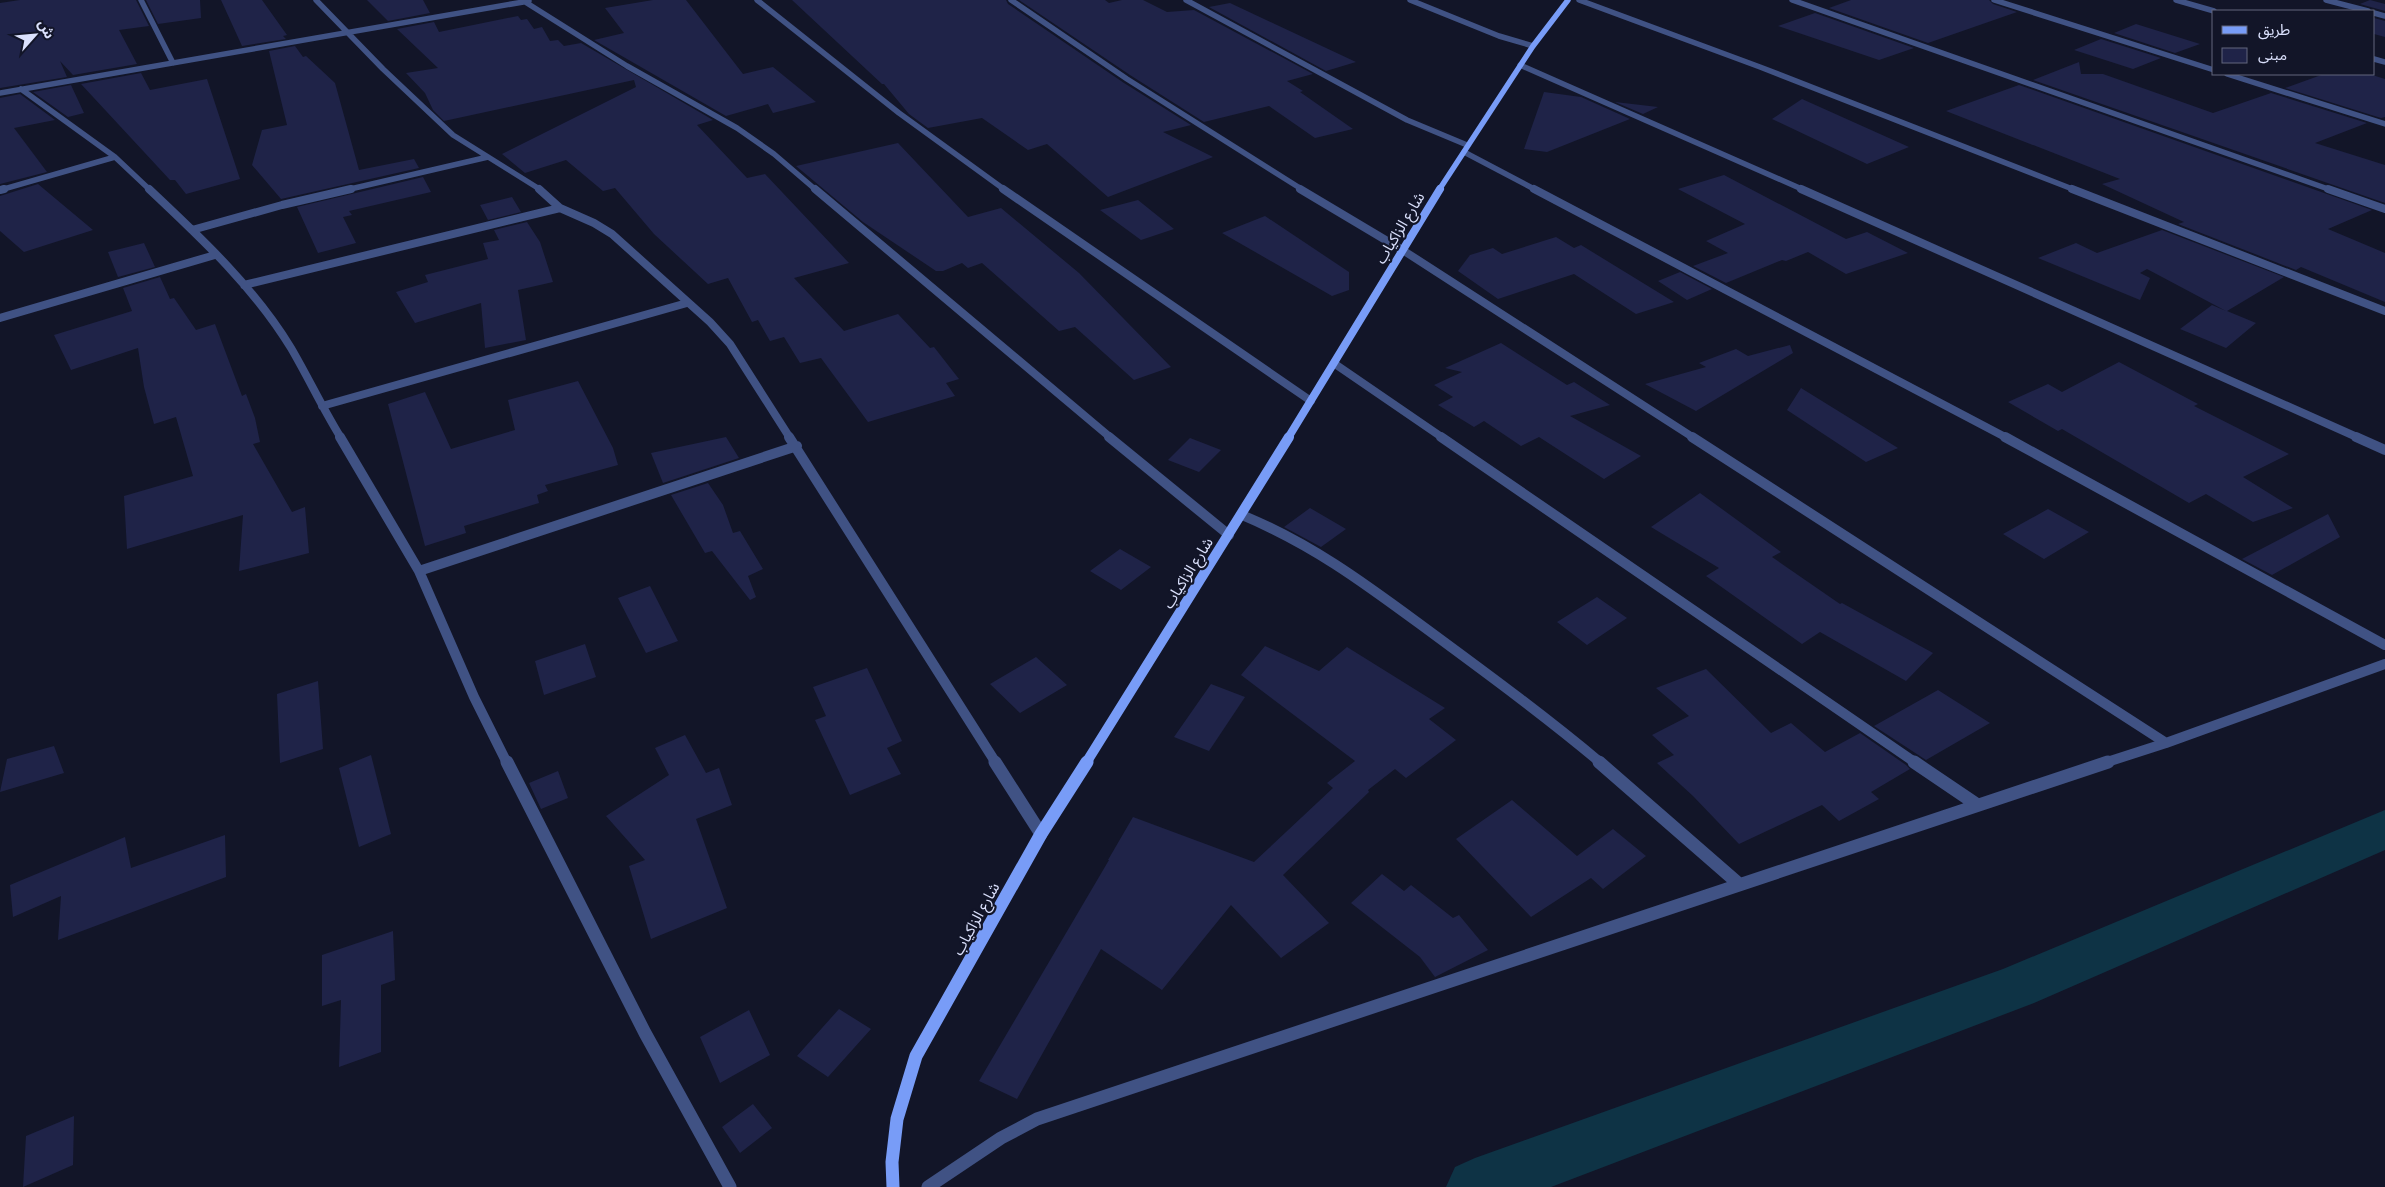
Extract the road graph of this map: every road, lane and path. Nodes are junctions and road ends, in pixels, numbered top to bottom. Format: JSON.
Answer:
{"nodes":[{"id":1,"x":140,"y":0,"type":"edge"},
{"id":2,"x":316,"y":0,"type":"edge"},
{"id":3,"x":532,"y":0,"type":"edge"},
{"id":4,"x":757,"y":0,"type":"edge"},
{"id":5,"x":1011,"y":0,"type":"edge"},
{"id":6,"x":1186,"y":0,"type":"edge"},
{"id":7,"x":1410,"y":0,"type":"edge"},
{"id":8,"x":1568,"y":0,"type":"edge"},
{"id":9,"x":1579,"y":0,"type":"edge"},
{"id":10,"x":1792,"y":0,"type":"edge"},
{"id":11,"x":1994,"y":0,"type":"edge"},
{"id":12,"x":2176,"y":0,"type":"edge"},
{"id":13,"x":2326,"y":0,"type":"edge"},
{"id":14,"x":523,"y":1,"type":"edge"},
{"id":15,"x":2212,"y":10,"type":"edge"},
{"id":16,"x":2364,"y":10,"type":"edge"},
{"id":17,"x":347,"y":32,"type":"junction"},
{"id":18,"x":1533,"y":46,"type":"junction"},
{"id":19,"x":174,"y":63,"type":"junction"},
{"id":20,"x":1520,"y":65,"type":"junction"},
{"id":21,"x":2212,"y":69,"type":"edge"},
{"id":22,"x":2230,"y":75,"type":"edge"},
{"id":23,"x":21,"y":90,"type":"junction"},
{"id":24,"x":0,"y":93,"type":"edge"},
{"id":25,"x":2385,"y":124,"type":"edge"},
{"id":26,"x":1466,"y":148,"type":"junction"},
{"id":27,"x":115,"y":156,"type":"junction"},
{"id":28,"x":488,"y":157,"type":"junction"},
{"id":29,"x":0,"y":190,"type":"edge"},
{"id":30,"x":560,"y":208,"type":"junction"},
{"id":31,"x":2385,"y":209,"type":"edge"},
{"id":32,"x":192,"y":230,"type":"junction"},
{"id":33,"x":1404,"y":251,"type":"junction"},
{"id":34,"x":216,"y":255,"type":"junction"},
{"id":35,"x":244,"y":285,"type":"junction"},
{"id":36,"x":688,"y":303,"type":"junction"},
{"id":37,"x":2385,"y":311,"type":"edge"},
{"id":38,"x":0,"y":318,"type":"edge"},
{"id":39,"x":1335,"y":364,"type":"junction"},
{"id":40,"x":1311,"y":401,"type":"junction"},
{"id":41,"x":322,"y":406,"type":"junction"},
{"id":42,"x":797,"y":446,"type":"junction"},
{"id":43,"x":2385,"y":450,"type":"edge"},
{"id":44,"x":1242,"y":514,"type":"junction"},
{"id":45,"x":1229,"y":535,"type":"junction"},
{"id":46,"x":419,"y":571,"type":"junction"},
{"id":47,"x":2385,"y":645,"type":"edge"},
{"id":48,"x":2385,"y":664,"type":"edge"},
{"id":49,"x":2166,"y":743,"type":"junction"},
{"id":50,"x":1976,"y":804,"type":"junction"},
{"id":51,"x":1041,"y":834,"type":"junction"},
{"id":52,"x":1739,"y":884,"type":"junction"},
{"id":53,"x":730,"y":1187,"type":"edge"},
{"id":54,"x":893,"y":1187,"type":"edge"},
{"id":55,"x":928,"y":1187,"type":"edge"}],
"edges":[{"from":1,"to":19,"type":"street"},
{"from":2,"to":17,"type":"street"},
{"from":3,"to":14,"type":"street"},
{"from":4,"to":40,"type":"street"},
{"from":5,"to":33,"type":"street"},
{"from":6,"to":26,"type":"street"},
{"from":7,"to":18,"type":"street"},
{"from":8,"to":18,"type":"street","name":"شارع الزاكياب"},
{"from":9,"to":37,"type":"street"},
{"from":10,"to":31,"type":"street"},
{"from":11,"to":21,"type":"street"},
{"from":12,"to":15,"type":"street"},
{"from":13,"to":16,"type":"street"},
{"from":14,"to":17,"type":"street"},
{"from":14,"to":45,"type":"street"},
{"from":17,"to":19,"type":"street"},
{"from":17,"to":28,"type":"street"},
{"from":18,"to":20,"type":"street","name":"شارع الزاكياب"},
{"from":19,"to":23,"type":"street"},
{"from":20,"to":26,"type":"street","name":"شارع الزاكياب"},
{"from":20,"to":43,"type":"street"},
{"from":22,"to":25,"type":"street"},
{"from":23,"to":24,"type":"street"},
{"from":23,"to":27,"type":"street"},
{"from":26,"to":33,"type":"street","name":"شارع الزاكياب"},
{"from":26,"to":47,"type":"street"},
{"from":27,"to":29,"type":"street"},
{"from":27,"to":32,"type":"street"},
{"from":28,"to":30,"type":"street"},
{"from":28,"to":32,"type":"street"},
{"from":30,"to":35,"type":"street"},
{"from":30,"to":36,"type":"street"},
{"from":32,"to":34,"type":"street"},
{"from":33,"to":39,"type":"street","name":"شارع الزاكياب"},
{"from":33,"to":49,"type":"street"},
{"from":34,"to":35,"type":"street"},
{"from":34,"to":38,"type":"street"},
{"from":35,"to":41,"type":"street"},
{"from":36,"to":41,"type":"street"},
{"from":36,"to":42,"type":"street"},
{"from":39,"to":40,"type":"street","name":"شارع الزاكياب"},
{"from":39,"to":50,"type":"street"},
{"from":40,"to":44,"type":"street","name":"شارع الزاكياب"},
{"from":41,"to":46,"type":"street"},
{"from":42,"to":46,"type":"street"},
{"from":42,"to":51,"type":"street"},
{"from":44,"to":45,"type":"street","name":"شارع الزاكياب"},
{"from":44,"to":52,"type":"street"},
{"from":45,"to":51,"type":"street","name":"شارع الزاكياب"},
{"from":46,"to":53,"type":"street"},
{"from":48,"to":49,"type":"street"},
{"from":49,"to":50,"type":"street"},
{"from":50,"to":52,"type":"street"},
{"from":51,"to":54,"type":"street","name":"شارع الزاكياب"},
{"from":52,"to":55,"type":"street"}]}
